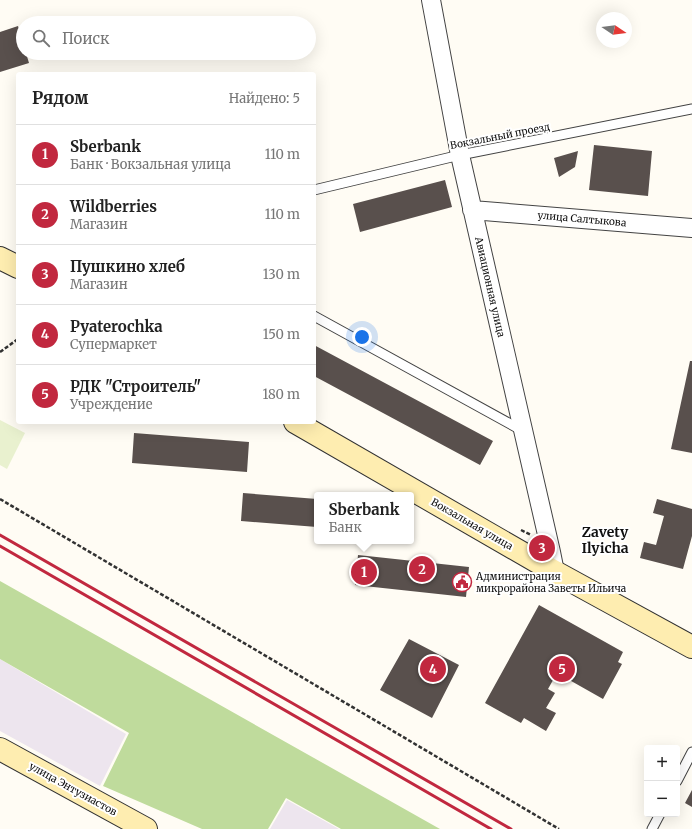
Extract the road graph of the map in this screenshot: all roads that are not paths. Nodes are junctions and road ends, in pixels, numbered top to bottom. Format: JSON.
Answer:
{"nodes":[{"id":1,"x":431,"y":0,"type":"edge"},
{"id":2,"x":692,"y":109,"type":"edge"},
{"id":3,"x":460,"y":155,"type":"junction"},
{"id":4,"x":316,"y":190,"type":"edge"},
{"id":5,"x":472,"y":210,"type":"junction"},
{"id":6,"x":692,"y":228,"type":"edge"},
{"id":7,"x":0,"y":258,"type":"edge"},
{"id":8,"x":16,"y":266,"type":"edge"},
{"id":9,"x":316,"y":317,"type":"edge"},
{"id":10,"x":298,"y":424,"type":"edge"},
{"id":11,"x":524,"y":431,"type":"junction"},
{"id":12,"x":554,"y":572,"type":"junction"},
{"id":13,"x":692,"y":647,"type":"edge"},
{"id":14,"x":0,"y":749,"type":"edge"},
{"id":15,"x":692,"y":752,"type":"edge"},
{"id":16,"x":680,"y":775,"type":"edge"},
{"id":17,"x":658,"y":817,"type":"edge"},
{"id":18,"x":146,"y":829,"type":"edge"},
{"id":19,"x":652,"y":829,"type":"edge"}],
"edges":[{"from":1,"to":3,"type":"street","name":"Авиационная улица"},
{"from":2,"to":3,"type":"lane","name":"Вокзальный проезд"},
{"from":3,"to":4,"type":"lane","name":"Вокзальный проезд"},
{"from":3,"to":5,"type":"street","name":"Авиационная улица"},
{"from":5,"to":6,"type":"street","name":"улица Салтыкова"},
{"from":5,"to":11,"type":"street","name":"Авиационная улица"},
{"from":7,"to":8,"type":"street"},
{"from":9,"to":11,"type":"lane"},
{"from":10,"to":12,"type":"street","name":"Вокзальная улица"},
{"from":11,"to":12,"type":"street","name":"Авиационная улица"},
{"from":12,"to":13,"type":"street","name":"Вокзальная улица"},
{"from":14,"to":18,"type":"street","name":"улица Энтузиастов"},
{"from":15,"to":16,"type":"lane"},
{"from":17,"to":19,"type":"lane"}]}
